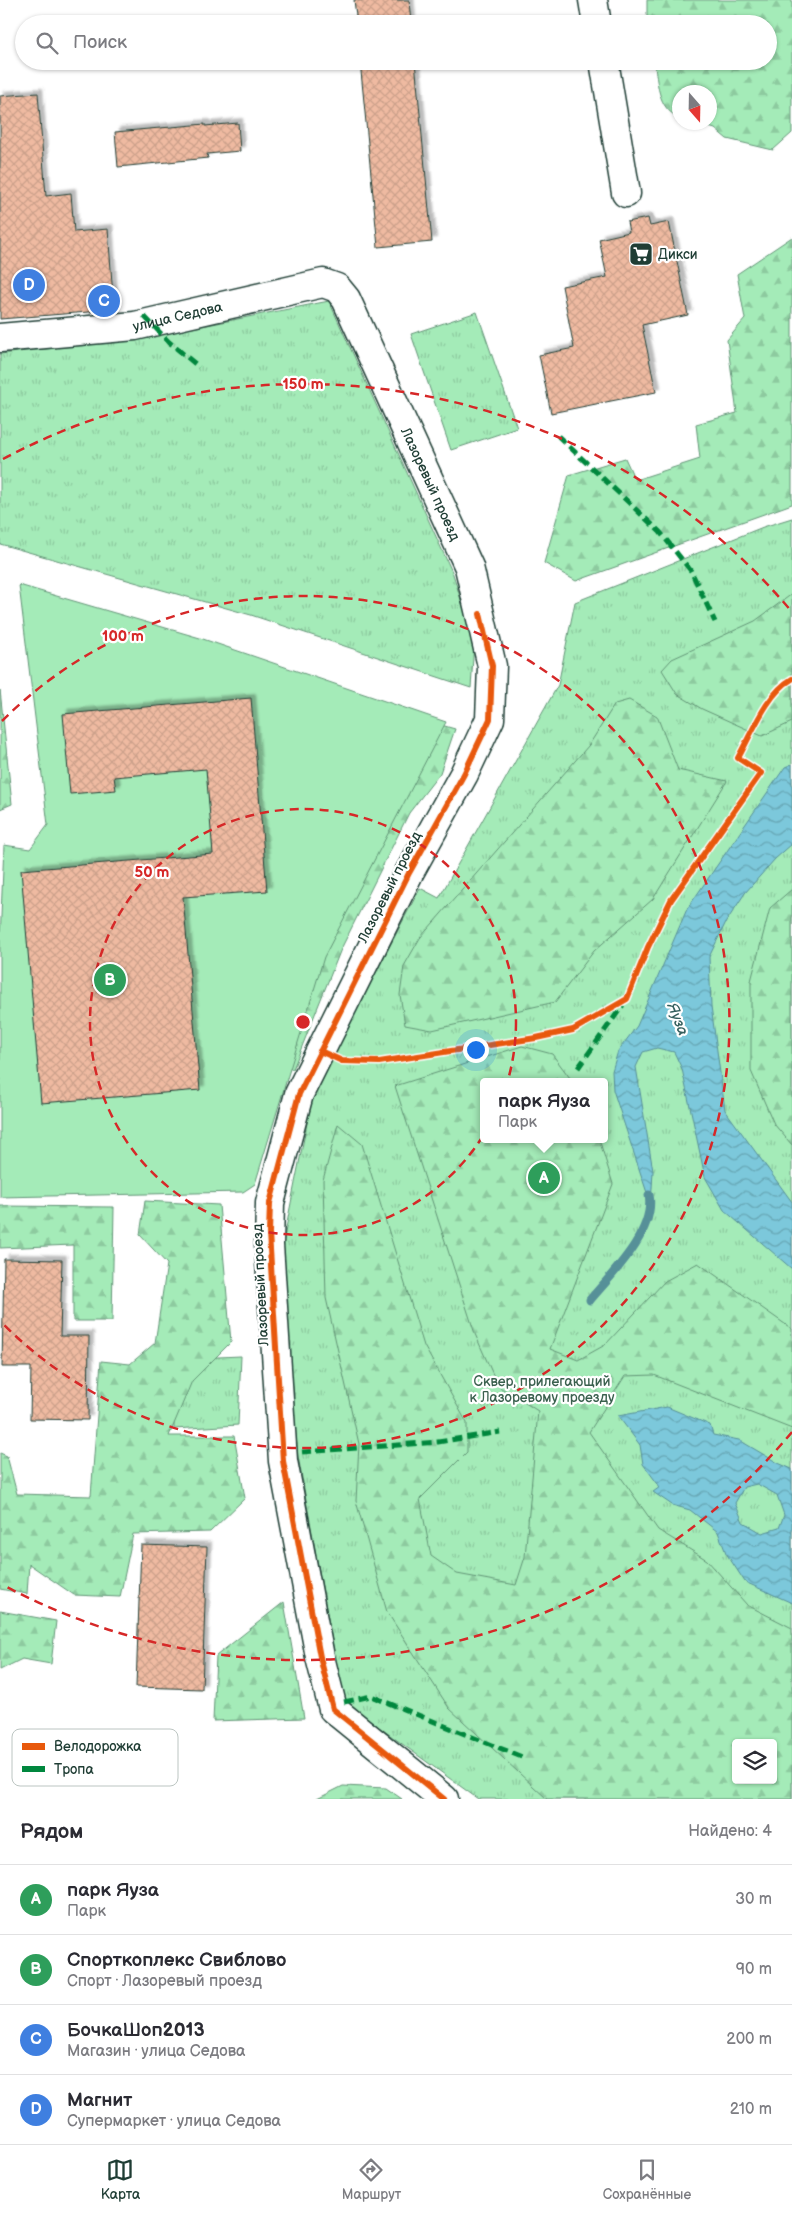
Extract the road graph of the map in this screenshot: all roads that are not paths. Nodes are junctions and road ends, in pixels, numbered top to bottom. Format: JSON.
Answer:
{"nodes":[{"id":1,"x":593,"y":0,"type":"edge"},
{"id":2,"x":596,"y":15,"type":"edge"},
{"id":3,"x":605,"y":70,"type":"edge"},
{"id":4,"x":626,"y":194,"type":"dead end"},
{"id":5,"x":323,"y":283,"type":"joint"},
{"id":6,"x":0,"y":338,"type":"edge"},
{"id":7,"x":444,"y":1799,"type":"edge"}],
"edges":[{"from":1,"to":2,"type":"street"},
{"from":3,"to":4,"type":"street"},
{"from":5,"to":6,"type":"street","name":"улица Седова"},
{"from":5,"to":7,"type":"street","name":"Лазоревый проезд"}]}
